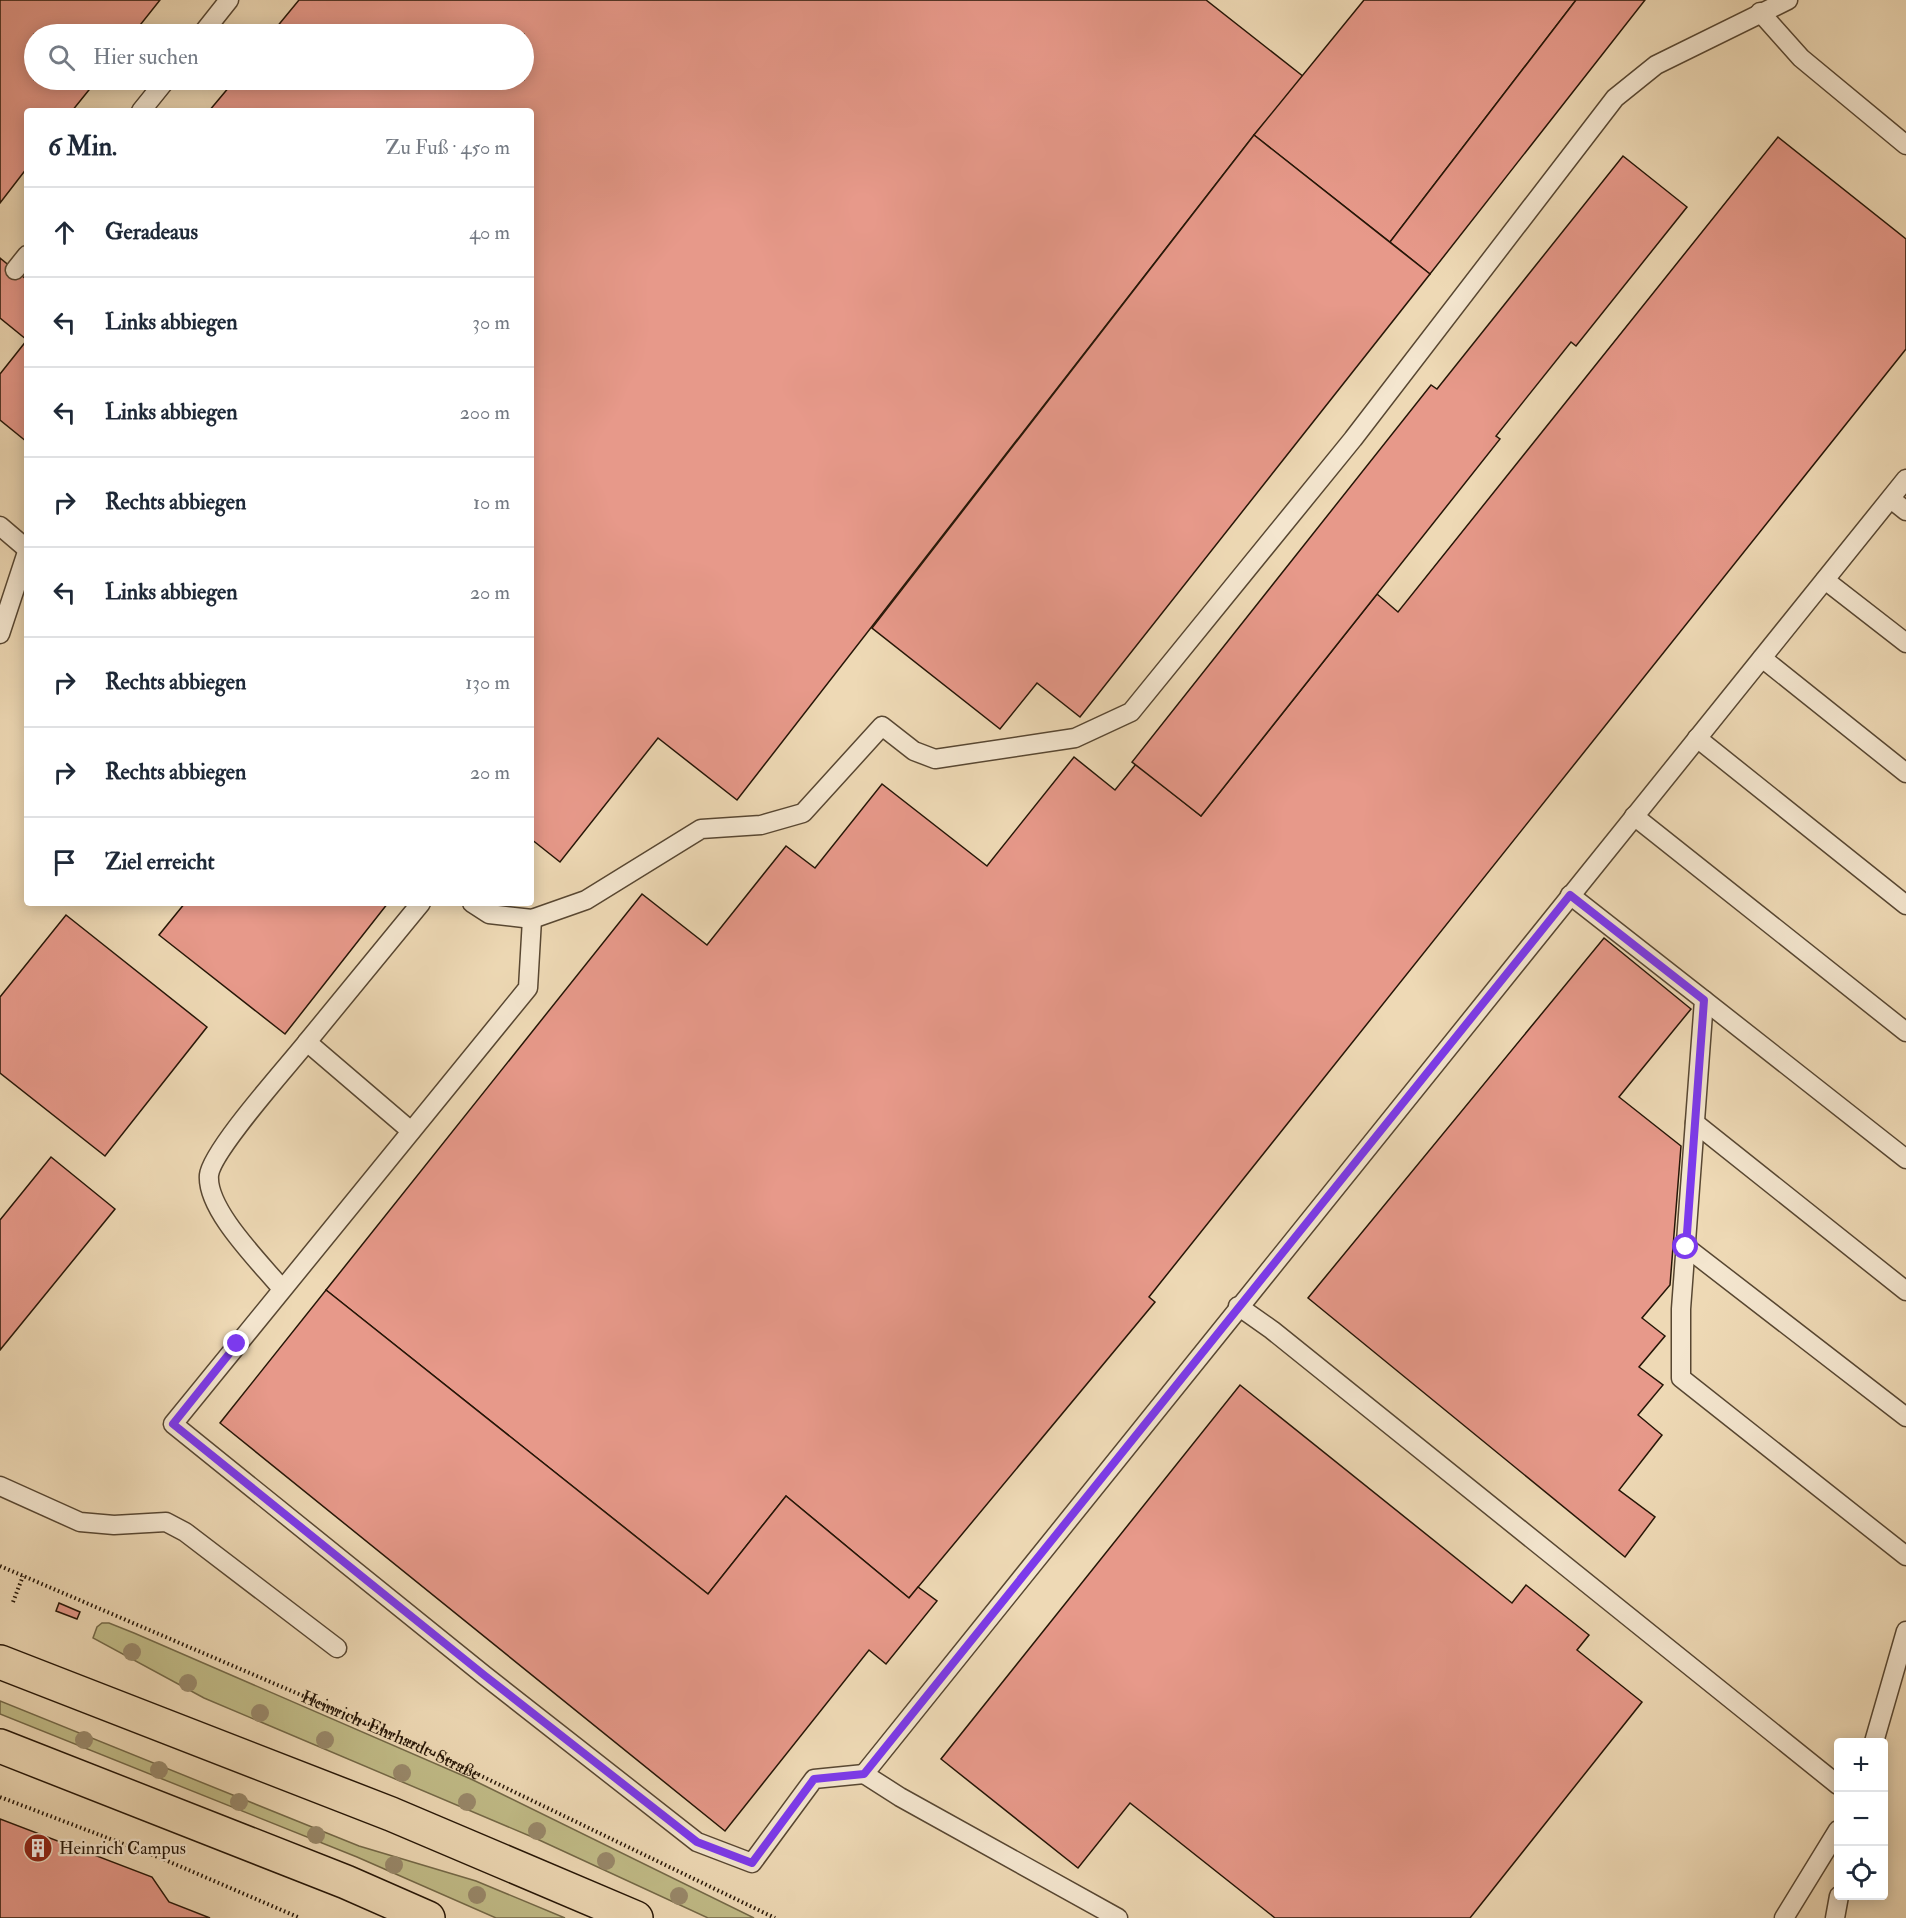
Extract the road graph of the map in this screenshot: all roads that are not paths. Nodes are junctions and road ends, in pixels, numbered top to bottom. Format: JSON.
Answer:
{"nodes":[{"id":1,"x":229,"y":0,"type":"edge"},
{"id":2,"x":1788,"y":0,"type":"edge"},
{"id":3,"x":1760,"y":12,"type":"junction"},
{"id":4,"x":209,"y":24,"type":"edge"},
{"id":5,"x":158,"y":90,"type":"edge"},
{"id":6,"x":143,"y":108,"type":"edge"},
{"id":7,"x":1906,"y":145,"type":"edge"},
{"id":8,"x":24,"y":259,"type":"edge"},
{"id":9,"x":15,"y":270,"type":"dead end"},
{"id":10,"x":1906,"y":479,"type":"edge"},
{"id":11,"x":1891,"y":498,"type":"junction"},
{"id":12,"x":1906,"y":511,"type":"edge"},
{"id":13,"x":0,"y":526,"type":"edge"},
{"id":14,"x":24,"y":547,"type":"edge"},
{"id":15,"x":24,"y":559,"type":"edge"},
{"id":16,"x":1825,"y":580,"type":"junction"},
{"id":17,"x":0,"y":634,"type":"edge"},
{"id":18,"x":1906,"y":643,"type":"edge"},
{"id":19,"x":1762,"y":658,"type":"junction"},
{"id":20,"x":1697,"y":738,"type":"junction"},
{"id":21,"x":1906,"y":773,"type":"edge"},
{"id":22,"x":1634,"y":816,"type":"junction"},
{"id":23,"x":1570,"y":895,"type":"junction"},
{"id":24,"x":1906,"y":905,"type":"edge"},
{"id":25,"x":419,"y":906,"type":"edge"},
{"id":26,"x":477,"y":906,"type":"edge"},
{"id":27,"x":532,"y":919,"type":"junction"},
{"id":28,"x":1704,"y":1000,"type":"junction"},
{"id":29,"x":1906,"y":1032,"type":"edge"},
{"id":30,"x":307,"y":1042,"type":"junction"},
{"id":31,"x":1695,"y":1123,"type":"junction"},
{"id":32,"x":411,"y":1131,"type":"junction"},
{"id":33,"x":1906,"y":1159,"type":"edge"},
{"id":34,"x":1686,"y":1247,"type":"junction"},
{"id":35,"x":282,"y":1289,"type":"junction"},
{"id":36,"x":1906,"y":1291,"type":"edge"},
{"id":37,"x":1238,"y":1306,"type":"junction"},
{"id":38,"x":1906,"y":1418,"type":"edge"},
{"id":39,"x":0,"y":1486,"type":"edge"},
{"id":40,"x":1906,"y":1557,"type":"edge"},
{"id":41,"x":1906,"y":1631,"type":"edge"},
{"id":42,"x":337,"y":1648,"type":"dead end"},
{"id":43,"x":0,"y":1662,"type":"edge"},
{"id":44,"x":1875,"y":1738,"type":"edge"},
{"id":45,"x":0,"y":1746,"type":"edge"},
{"id":46,"x":864,"y":1774,"type":"junction"},
{"id":47,"x":1834,"y":1781,"type":"edge"},
{"id":48,"x":1834,"y":1838,"type":"edge"},
{"id":49,"x":1838,"y":1900,"type":"edge"},
{"id":50,"x":428,"y":1918,"type":"edge"},
{"id":51,"x":636,"y":1918,"type":"edge"},
{"id":52,"x":1118,"y":1918,"type":"edge"},
{"id":53,"x":1784,"y":1918,"type":"edge"},
{"id":54,"x":1835,"y":1918,"type":"edge"}],
"edges":[{"from":1,"to":4,"type":"lane"},
{"from":2,"to":3,"type":"lane"},
{"from":3,"to":7,"type":"lane"},
{"from":3,"to":27,"type":"lane"},
{"from":5,"to":6,"type":"lane"},
{"from":8,"to":9,"type":"lane"},
{"from":10,"to":11,"type":"lane"},
{"from":11,"to":12,"type":"lane"},
{"from":11,"to":16,"type":"lane"},
{"from":13,"to":14,"type":"lane"},
{"from":15,"to":17,"type":"lane"},
{"from":16,"to":18,"type":"lane"},
{"from":16,"to":19,"type":"lane"},
{"from":19,"to":20,"type":"lane"},
{"from":19,"to":21,"type":"lane"},
{"from":20,"to":22,"type":"lane"},
{"from":20,"to":24,"type":"lane"},
{"from":22,"to":23,"type":"lane"},
{"from":22,"to":29,"type":"lane"},
{"from":23,"to":28,"type":"lane"},
{"from":23,"to":37,"type":"lane"},
{"from":25,"to":30,"type":"lane"},
{"from":26,"to":27,"type":"lane"},
{"from":27,"to":32,"type":"lane"},
{"from":28,"to":31,"type":"lane"},
{"from":28,"to":33,"type":"lane"},
{"from":30,"to":32,"type":"lane"},
{"from":30,"to":35,"type":"lane"},
{"from":31,"to":34,"type":"lane"},
{"from":31,"to":36,"type":"lane"},
{"from":32,"to":35,"type":"lane"},
{"from":34,"to":38,"type":"lane"},
{"from":34,"to":40,"type":"lane"},
{"from":35,"to":46,"type":"lane"},
{"from":37,"to":46,"type":"lane"},
{"from":37,"to":47,"type":"lane"},
{"from":39,"to":42,"type":"lane"},
{"from":41,"to":44,"type":"lane"},
{"from":43,"to":51,"type":"main road"},
{"from":45,"to":50,"type":"main road"},
{"from":46,"to":52,"type":"lane"},
{"from":48,"to":53,"type":"lane"},
{"from":49,"to":54,"type":"lane"}]}
